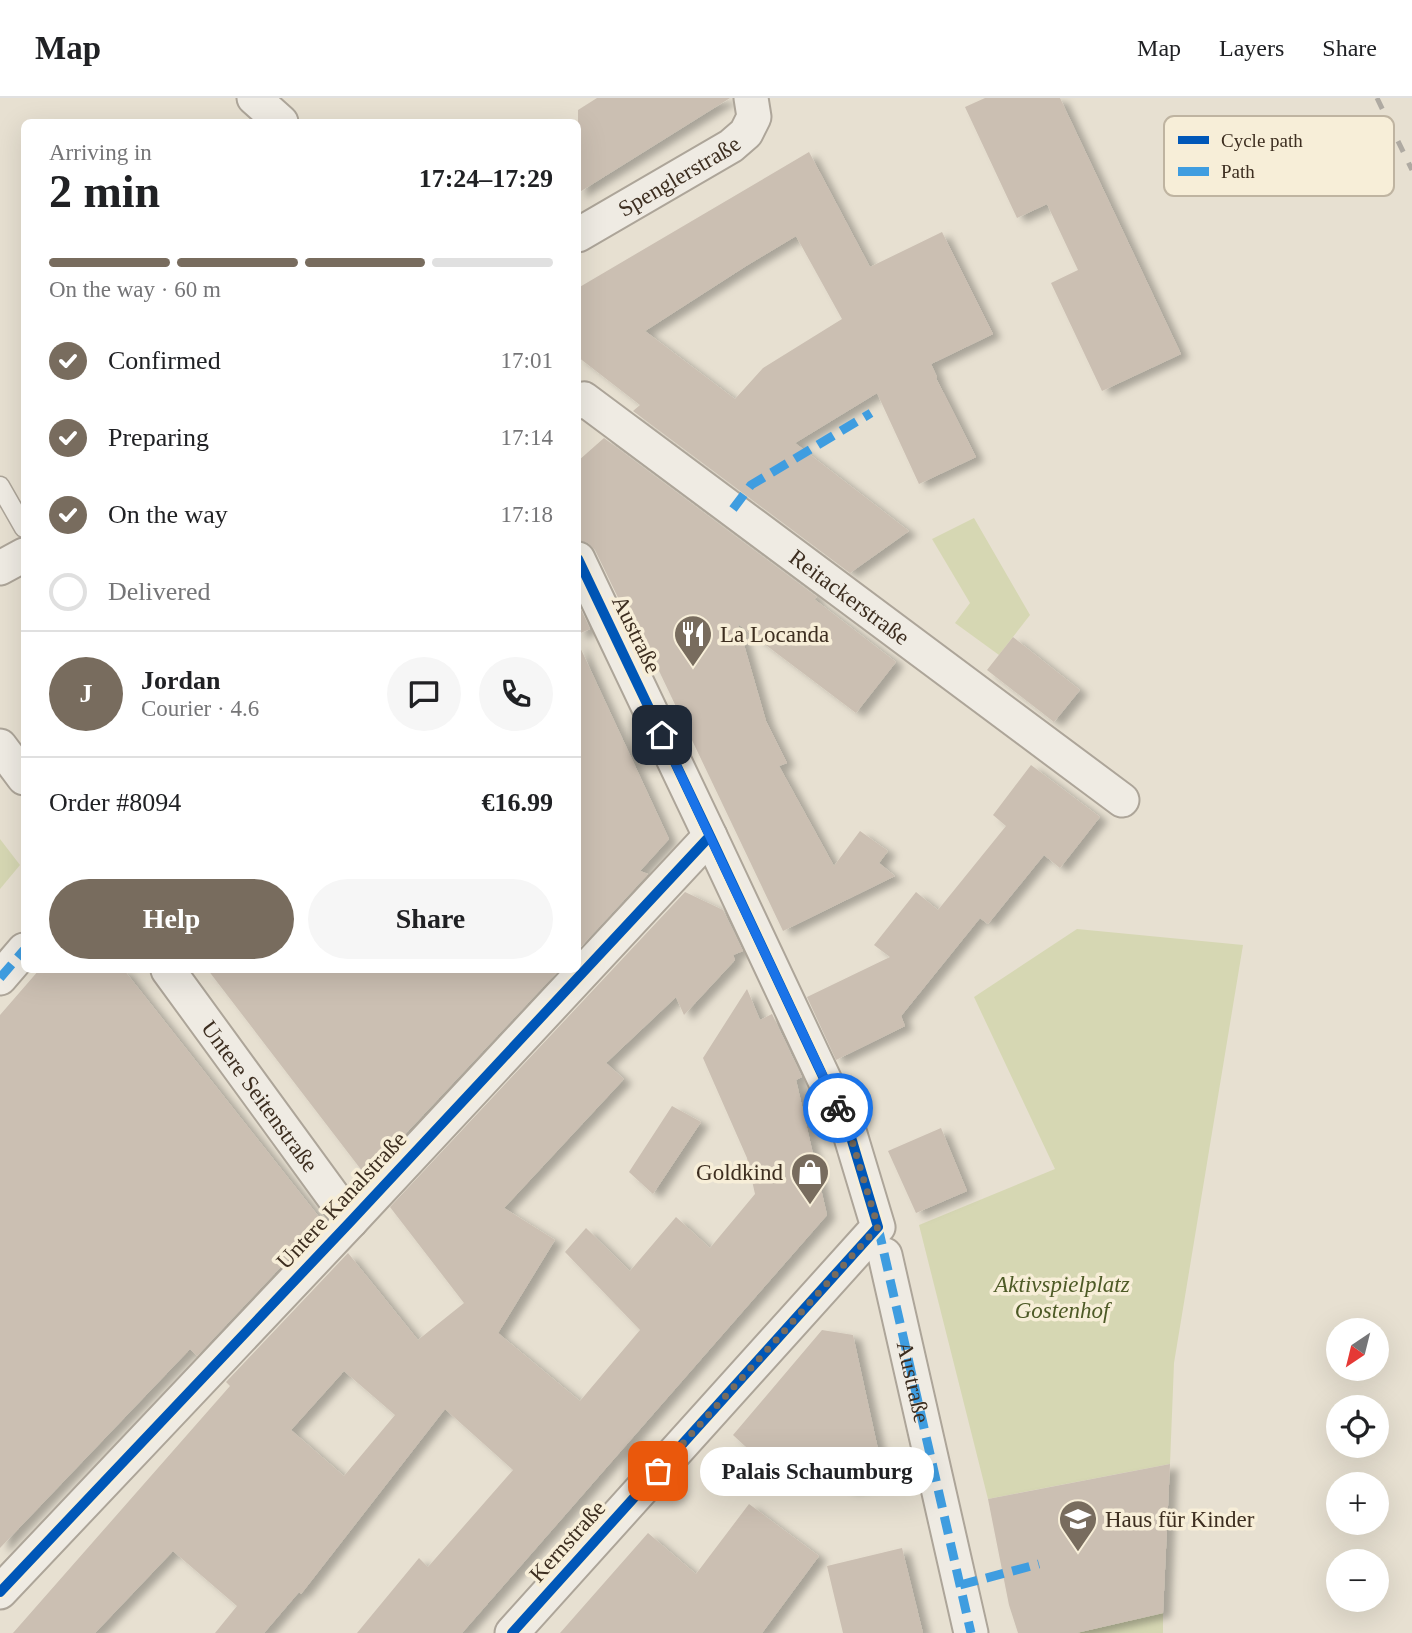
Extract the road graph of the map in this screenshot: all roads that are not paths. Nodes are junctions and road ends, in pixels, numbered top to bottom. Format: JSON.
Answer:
{"nodes":[{"id":1,"x":254,"y":98,"type":"edge"},
{"id":2,"x":751,"y":98,"type":"edge"},
{"id":3,"x":278,"y":119,"type":"edge"},
{"id":4,"x":581,"y":233,"type":"edge"},
{"id":5,"x":581,"y":400,"type":"edge"},
{"id":6,"x":0,"y":486,"type":"edge"},
{"id":7,"x":21,"y":523,"type":"edge"},
{"id":8,"x":21,"y":557,"type":"edge"},
{"id":9,"x":581,"y":565,"type":"edge"},
{"id":10,"x":0,"y":568,"type":"edge"},
{"id":11,"x":0,"y":746,"type":"edge"},
{"id":12,"x":21,"y":774,"type":"edge"},
{"id":13,"x":1122,"y":800,"type":"dead end"},
{"id":14,"x":710,"y":836,"type":"junction"},
{"id":15,"x":21,"y":954,"type":"edge"},
{"id":16,"x":170,"y":973,"type":"edge"},
{"id":17,"x":0,"y":978,"type":"edge"},
{"id":18,"x":351,"y":1221,"type":"junction"},
{"id":19,"x":881,"y":1241,"type":"junction"},
{"id":20,"x":0,"y":1592,"type":"edge"},
{"id":21,"x":512,"y":1633,"type":"edge"},
{"id":22,"x":971,"y":1633,"type":"edge"}],
"edges":[{"from":1,"to":3,"type":"street"},
{"from":2,"to":4,"type":"street","name":"Spenglerstraße"},
{"from":5,"to":13,"type":"street","name":"Reitackerstraße"},
{"from":6,"to":7,"type":"lane"},
{"from":8,"to":10,"type":"street"},
{"from":9,"to":14,"type":"street","name":"Austraße"},
{"from":11,"to":12,"type":"street"},
{"from":14,"to":18,"type":"street","name":"Untere Kanalstraße"},
{"from":14,"to":19,"type":"street","name":"Austraße"},
{"from":15,"to":17,"type":"street"},
{"from":16,"to":18,"type":"street","name":"Untere Seitenstraße"},
{"from":18,"to":20,"type":"street","name":"Untere Kanalstraße"},
{"from":19,"to":21,"type":"street","name":"Kernstraße"},
{"from":19,"to":22,"type":"street","name":"Austraße"}]}
